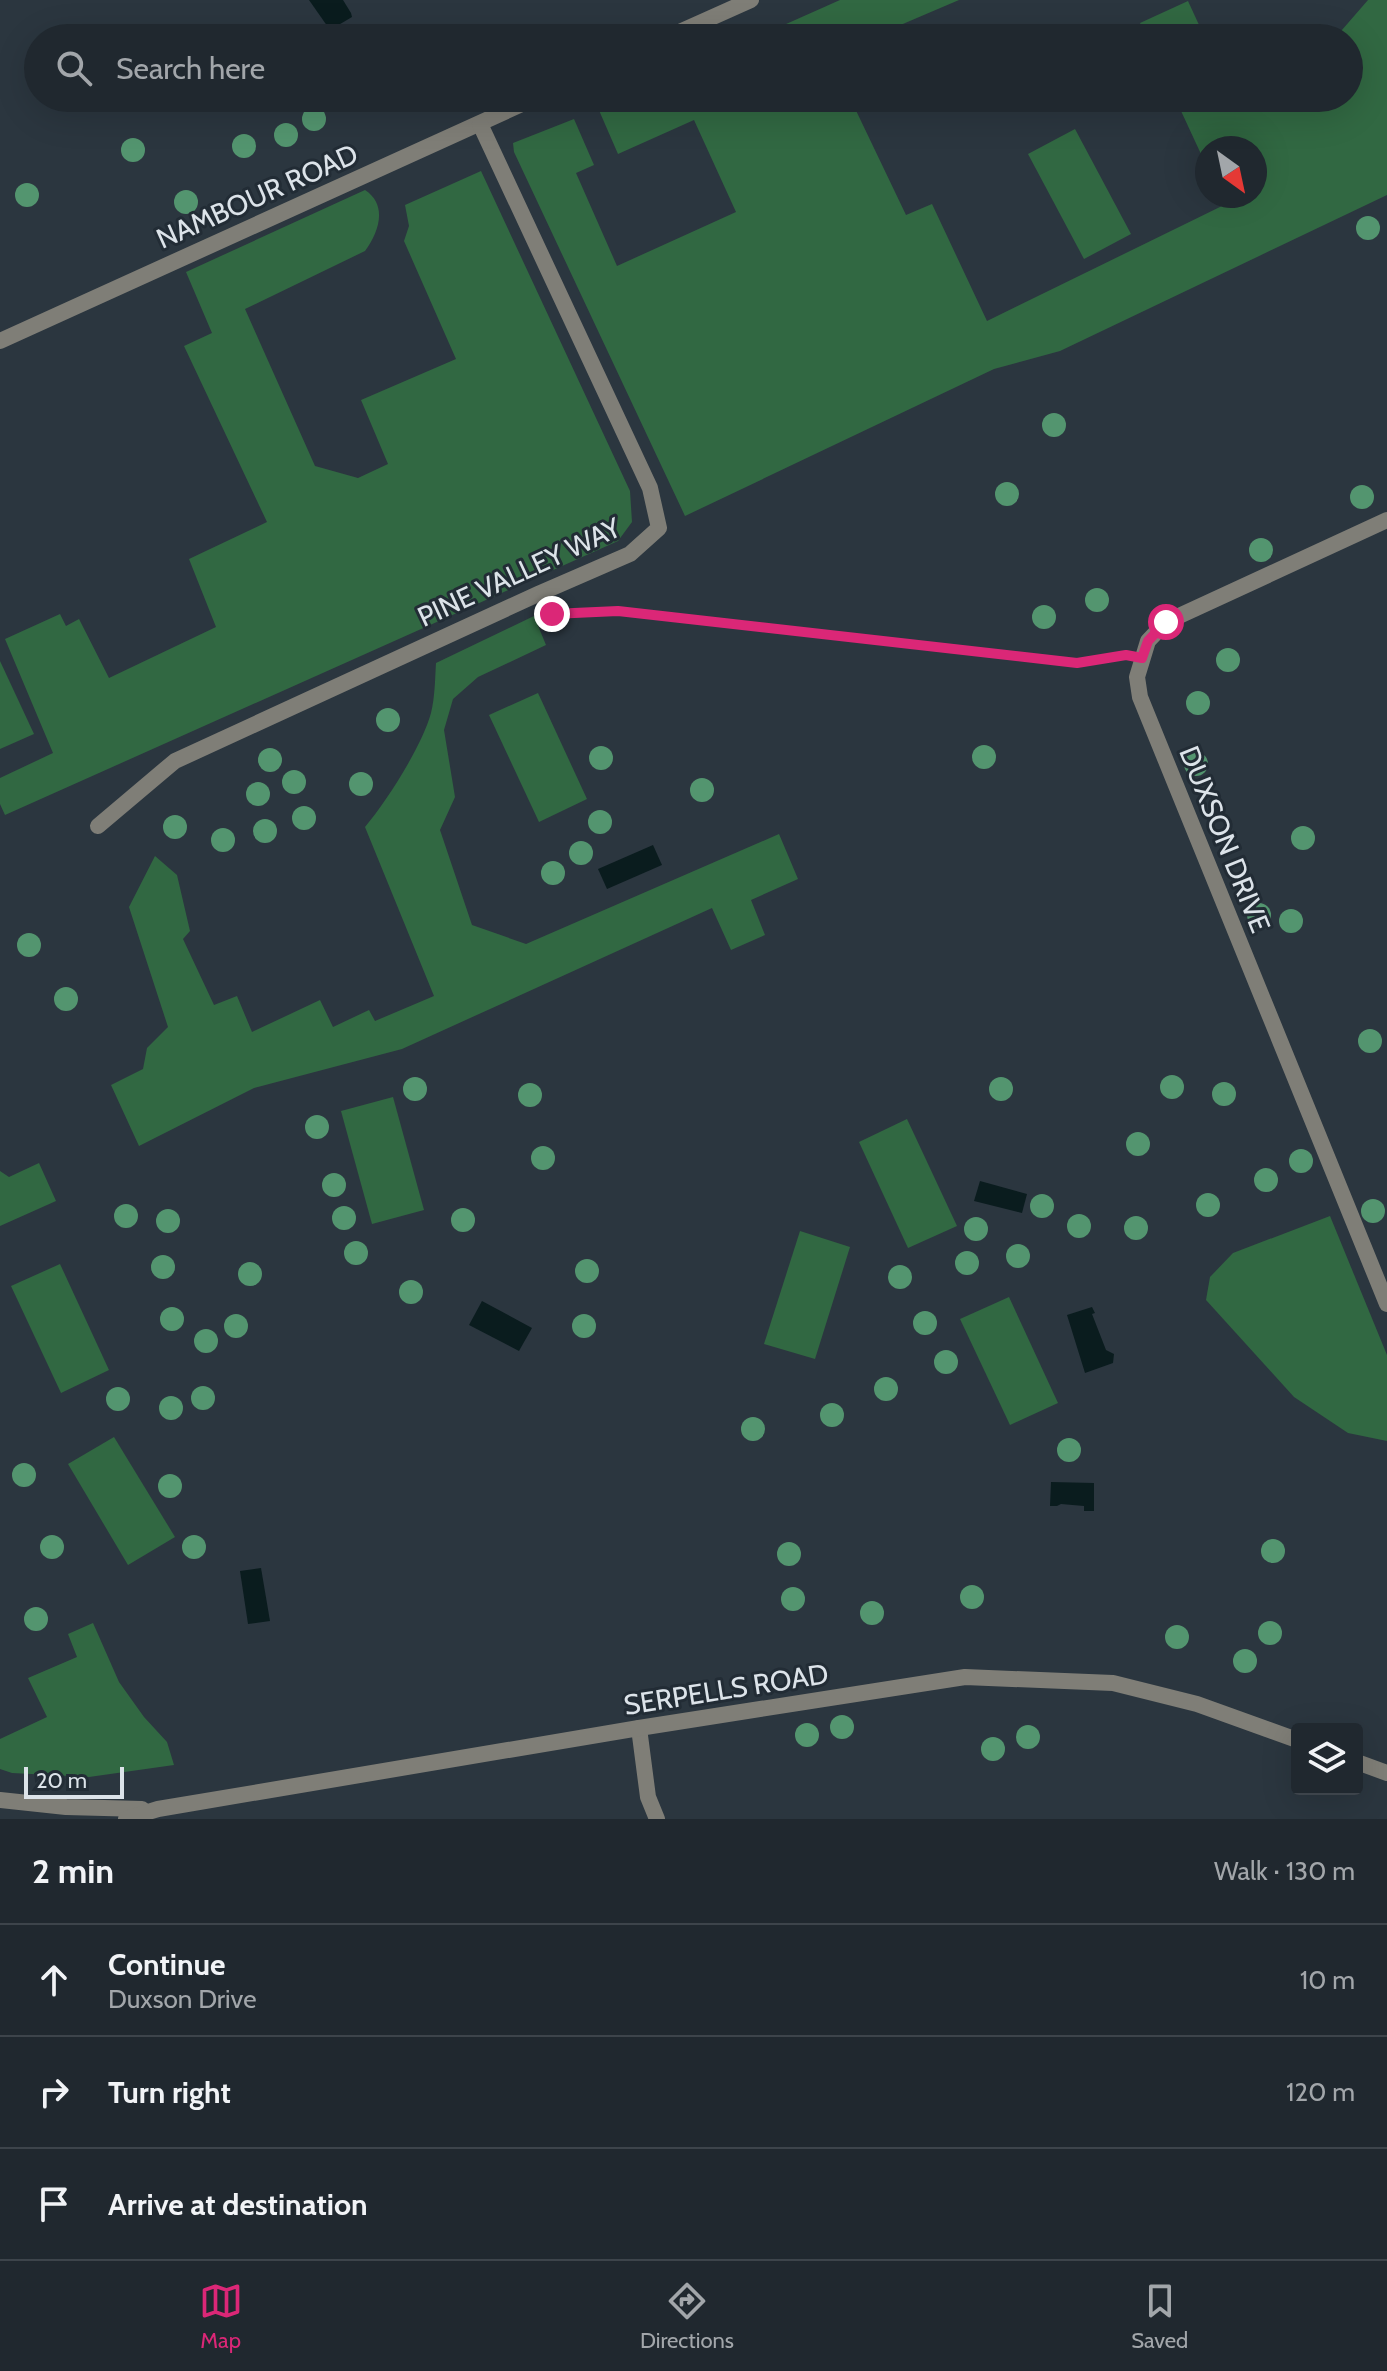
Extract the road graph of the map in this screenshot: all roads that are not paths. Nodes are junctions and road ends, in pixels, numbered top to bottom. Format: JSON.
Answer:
{"nodes":[{"id":1,"x":751,"y":0,"type":"edge"},
{"id":2,"x":697,"y":24,"type":"edge"},
{"id":3,"x":505,"y":112,"type":"edge"},
{"id":4,"x":480,"y":124,"type":"junction"},
{"id":5,"x":0,"y":341,"type":"edge"},
{"id":6,"x":1387,"y":520,"type":"edge"},
{"id":7,"x":98,"y":826,"type":"dead end"},
{"id":8,"x":1387,"y":1304,"type":"edge"},
{"id":9,"x":639,"y":1728,"type":"junction"},
{"id":10,"x":1291,"y":1738,"type":"edge"},
{"id":11,"x":1363,"y":1764,"type":"edge"},
{"id":12,"x":1387,"y":1773,"type":"edge"},
{"id":13,"x":0,"y":1800,"type":"edge"},
{"id":14,"x":158,"y":1809,"type":"junction"},
{"id":15,"x":126,"y":1819,"type":"edge"},
{"id":16,"x":657,"y":1819,"type":"edge"}],
"edges":[{"from":1,"to":2,"type":"street"},
{"from":3,"to":4,"type":"street","name":"NAMBOUR ROAD"},
{"from":4,"to":5,"type":"street","name":"NAMBOUR ROAD"},
{"from":4,"to":7,"type":"street","name":"PINE VALLEY WAY"},
{"from":6,"to":8,"type":"street","name":"DUXSON DRIVE"},
{"from":9,"to":10,"type":"street","name":"SERPELLS ROAD"},
{"from":9,"to":14,"type":"street","name":"SERPELLS ROAD"},
{"from":9,"to":16,"type":"street"},
{"from":11,"to":12,"type":"street"},
{"from":13,"to":14,"type":"street","name":"SERPELLS ROAD"},
{"from":14,"to":15,"type":"street","name":"SERPELLS ROAD"}]}
